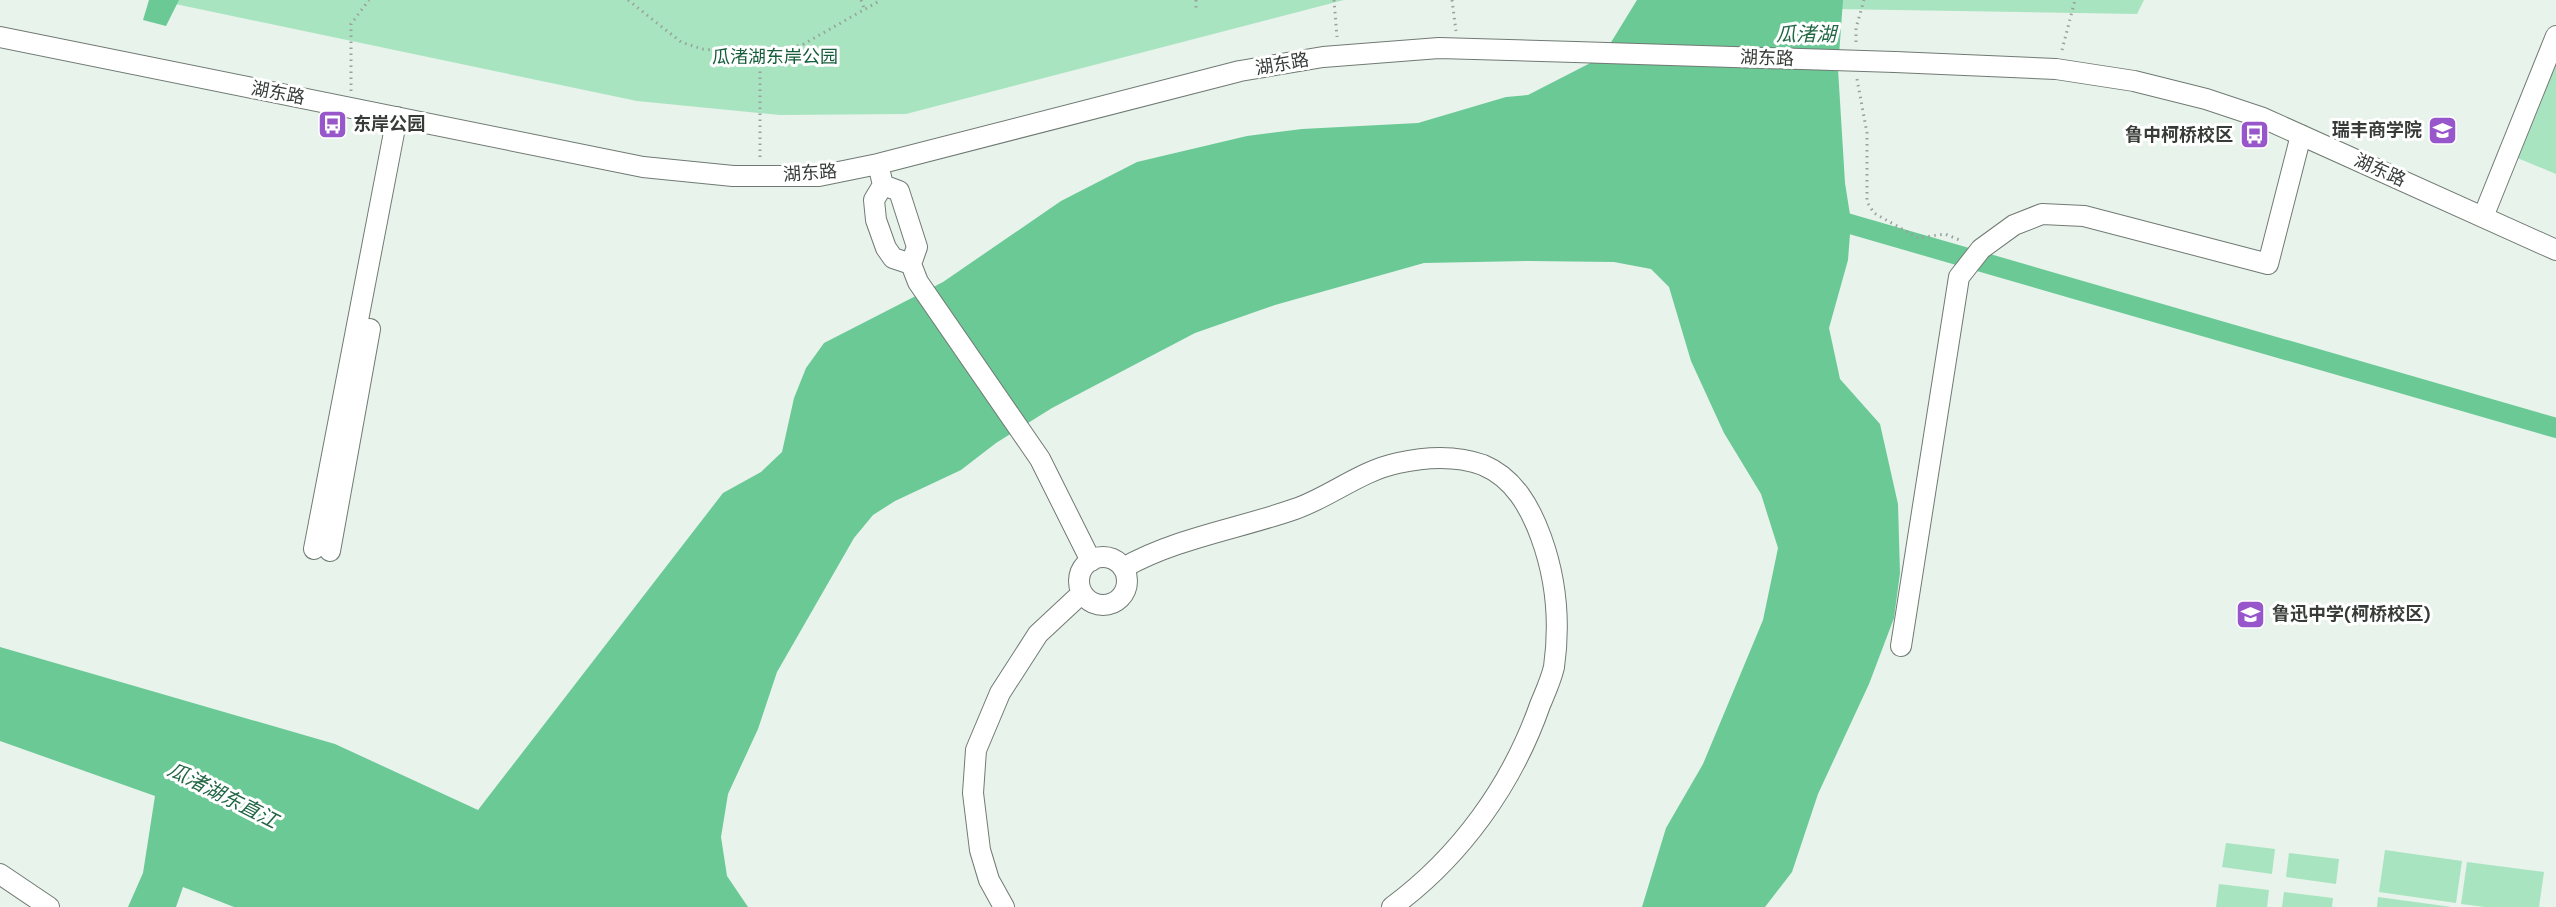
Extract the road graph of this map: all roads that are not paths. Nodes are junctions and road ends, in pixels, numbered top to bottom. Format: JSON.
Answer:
{"nodes":[{"id":1,"x":2556,"y":36,"type":"edge"},
{"id":2,"x":0,"y":37,"type":"edge"},
{"id":3,"x":402,"y":118,"type":"junction"},
{"id":4,"x":2301,"y":135,"type":"junction"},
{"id":5,"x":878,"y":164,"type":"junction"},
{"id":6,"x":884,"y":184,"type":"junction"},
{"id":7,"x":2483,"y":217,"type":"junction"},
{"id":8,"x":2556,"y":250,"type":"edge"},
{"id":9,"x":914,"y":273,"type":"junction"},
{"id":10,"x":322,"y":550,"type":"dead end"},
{"id":11,"x":1091,"y":561,"type":"junction"},
{"id":12,"x":1123,"y":568,"type":"junction"},
{"id":13,"x":1082,"y":592,"type":"junction"},
{"id":14,"x":1901,"y":646,"type":"dead end"},
{"id":15,"x":0,"y":874,"type":"edge"},
{"id":16,"x":49,"y":907,"type":"edge"},
{"id":17,"x":1004,"y":907,"type":"edge"},
{"id":18,"x":1392,"y":907,"type":"edge"}],
"edges":[{"from":1,"to":7,"type":"street"},
{"from":2,"to":3,"type":"street","name":"湖东路"},
{"from":3,"to":5,"type":"street","name":"湖东路"},
{"from":3,"to":10,"type":"street"},
{"from":4,"to":5,"type":"street","name":"湖东路","bridge":true},
{"from":4,"to":7,"type":"street","name":"湖东路"},
{"from":4,"to":14,"type":"street"},
{"from":5,"to":6,"type":"street"},
{"from":6,"to":9,"type":"street"},
{"from":6,"to":9,"type":"street"},
{"from":7,"to":8,"type":"street","name":"湖东路"},
{"from":9,"to":11,"type":"street"},
{"from":11,"to":12,"type":"street"},
{"from":11,"to":13,"type":"street"},
{"from":12,"to":13,"type":"street"},
{"from":12,"to":18,"type":"street"},
{"from":13,"to":17,"type":"street"},
{"from":15,"to":16,"type":"street"}]}
